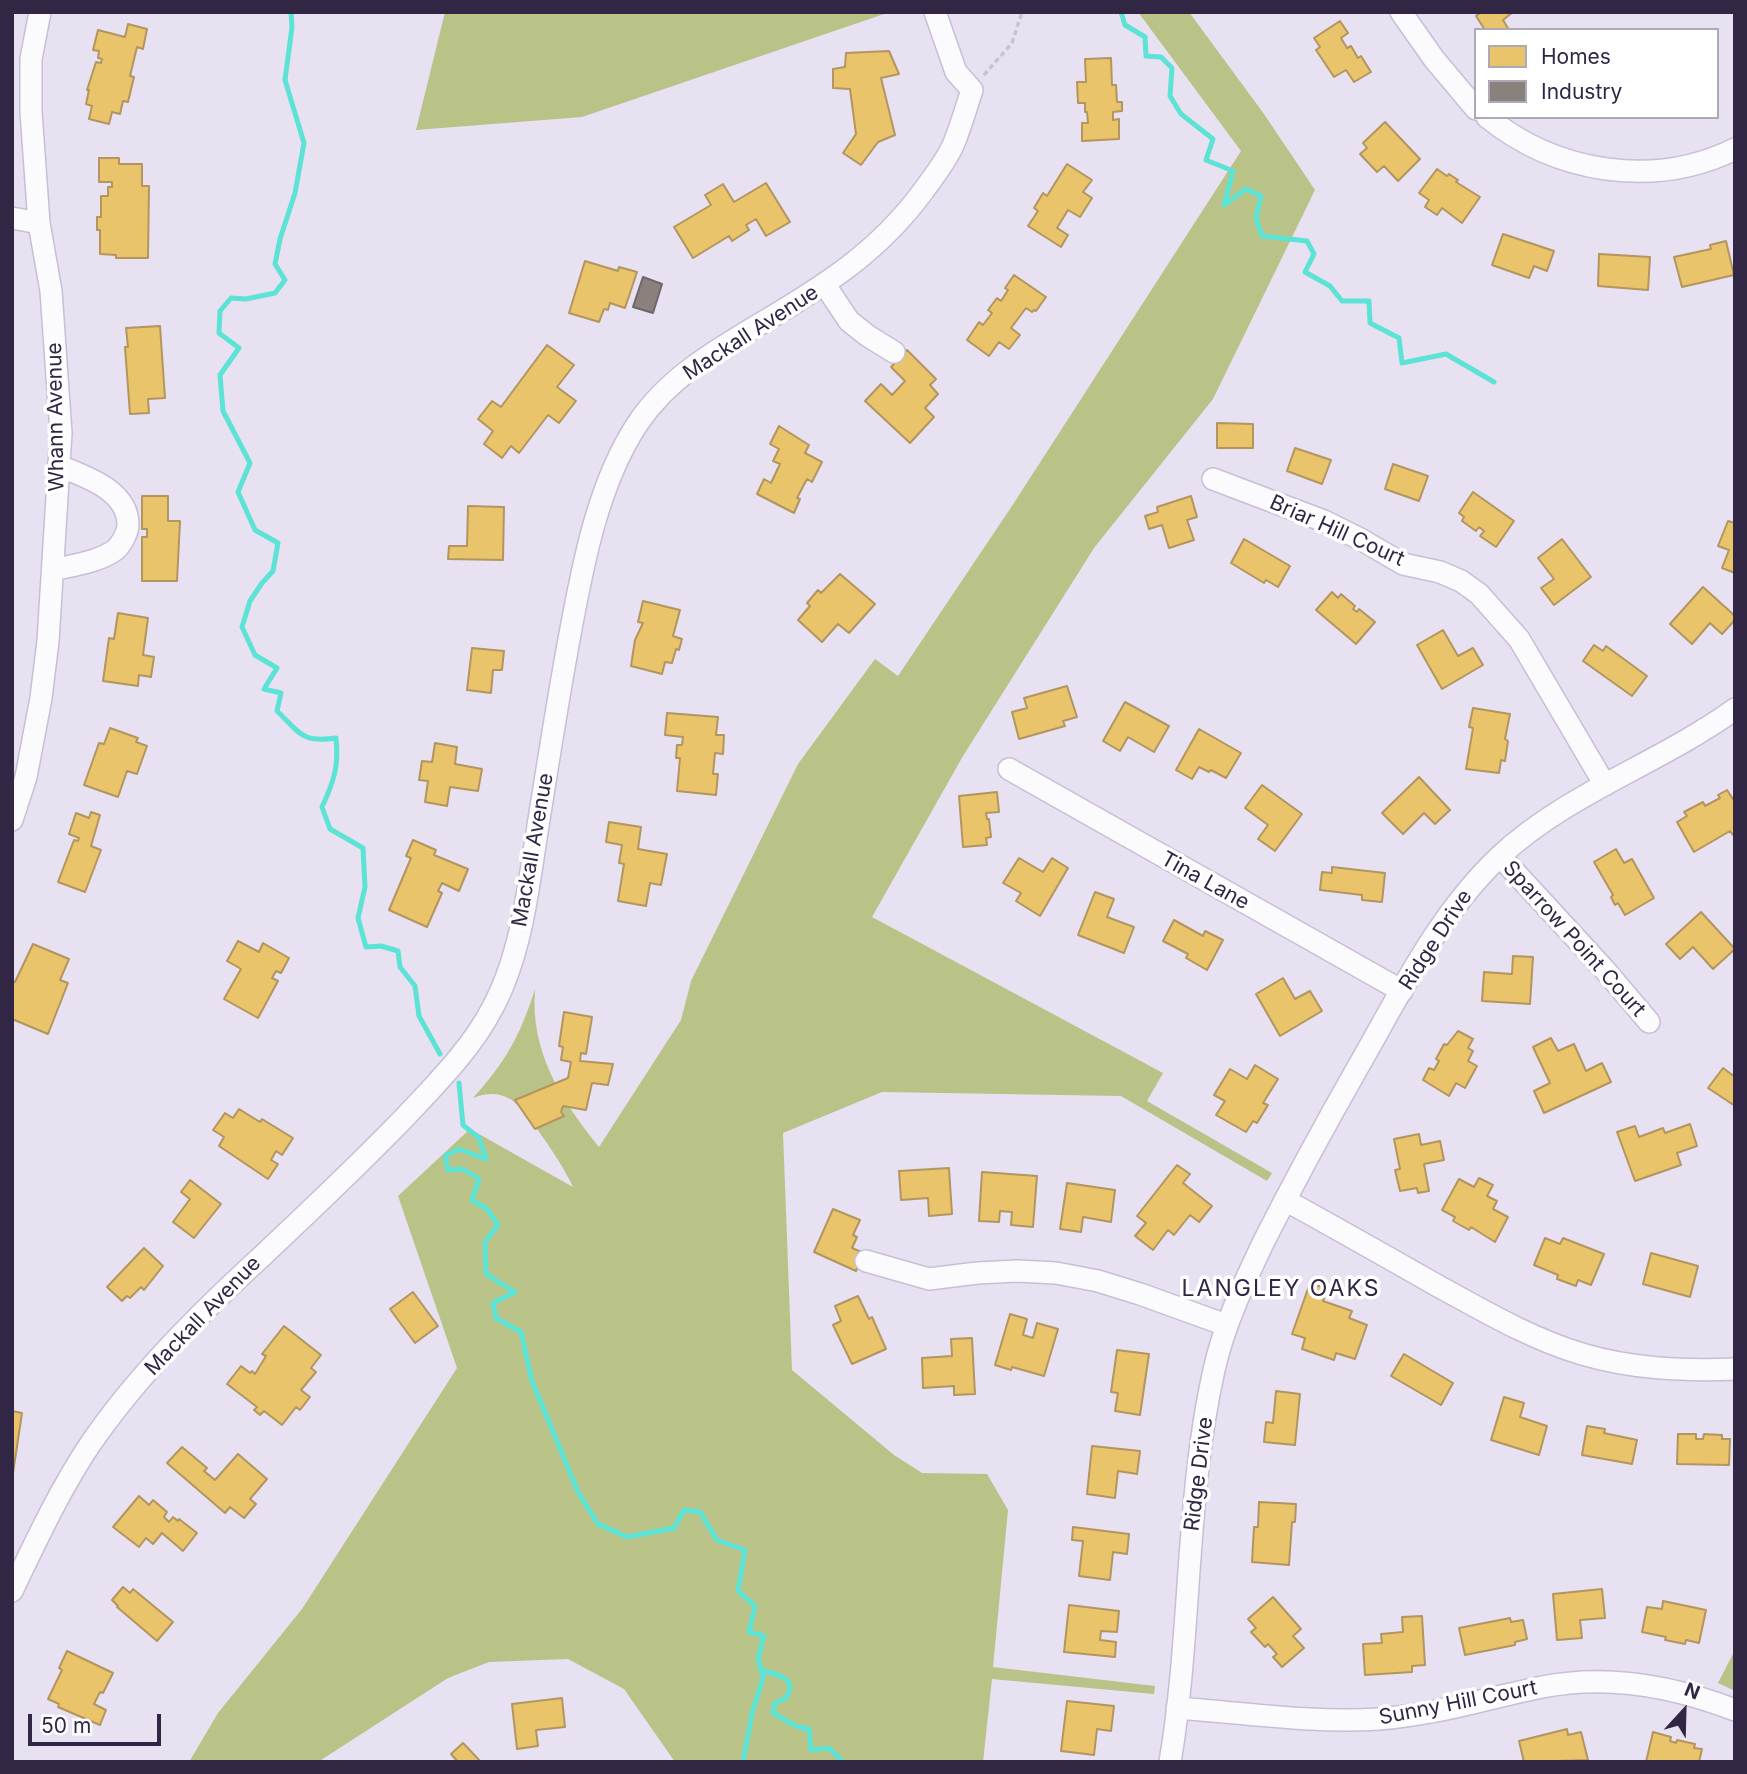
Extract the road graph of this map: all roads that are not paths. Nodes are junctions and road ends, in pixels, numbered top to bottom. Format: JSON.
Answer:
{"nodes":[{"id":1,"x":40,"y":12,"type":"edge"},
{"id":2,"x":935,"y":12,"type":"edge"},
{"id":3,"x":1401,"y":12,"type":"edge"},
{"id":4,"x":1474,"y":107,"type":"edge"},
{"id":5,"x":1490,"y":119,"type":"edge"},
{"id":6,"x":1735,"y":149,"type":"edge"},
{"id":7,"x":12,"y":218,"type":"edge"},
{"id":8,"x":39,"y":223,"type":"junction"},
{"id":9,"x":825,"y":285,"type":"junction"},
{"id":10,"x":894,"y":352,"type":"dead end"},
{"id":11,"x":59,"y":466,"type":"junction"},
{"id":12,"x":1213,"y":479,"type":"dead end"},
{"id":13,"x":53,"y":570,"type":"junction"},
{"id":14,"x":1735,"y":709,"type":"edge"},
{"id":15,"x":1009,"y":769,"type":"dead end"},
{"id":16,"x":1605,"y":785,"type":"junction"},
{"id":17,"x":12,"y":820,"type":"edge"},
{"id":18,"x":1500,"y":856,"type":"junction"},
{"id":19,"x":1402,"y":991,"type":"junction"},
{"id":20,"x":1649,"y":1022,"type":"dead end"},
{"id":21,"x":1285,"y":1200,"type":"junction"},
{"id":22,"x":866,"y":1261,"type":"dead end"},
{"id":23,"x":1226,"y":1325,"type":"junction"},
{"id":24,"x":1735,"y":1369,"type":"edge"},
{"id":25,"x":12,"y":1591,"type":"edge"},
{"id":26,"x":1177,"y":1708,"type":"junction"},
{"id":27,"x":1735,"y":1710,"type":"edge"},
{"id":28,"x":1170,"y":1762,"type":"edge"}],
"edges":[{"from":1,"to":8,"type":"street","name":"Whann Avenue"},
{"from":2,"to":9,"type":"street","name":"Mackall Avenue"},
{"from":3,"to":4,"type":"street"},
{"from":5,"to":6,"type":"street"},
{"from":7,"to":8,"type":"street"},
{"from":8,"to":11,"type":"street","name":"Whann Avenue"},
{"from":9,"to":10,"type":"street"},
{"from":9,"to":25,"type":"street","name":"Mackall Avenue"},
{"from":11,"to":13,"type":"street","name":"Whann Avenue"},
{"from":11,"to":13,"type":"street"},
{"from":12,"to":16,"type":"street","name":"Briar Hill Court"},
{"from":13,"to":17,"type":"street","name":"Whann Avenue"},
{"from":14,"to":16,"type":"street","name":"Ridge Drive"},
{"from":15,"to":19,"type":"street","name":"Tina Lane"},
{"from":16,"to":18,"type":"street","name":"Ridge Drive"},
{"from":18,"to":19,"type":"street","name":"Ridge Drive"},
{"from":18,"to":20,"type":"street","name":"Sparrow Point Court"},
{"from":19,"to":21,"type":"street","name":"Ridge Drive"},
{"from":21,"to":23,"type":"street","name":"Ridge Drive"},
{"from":21,"to":24,"type":"street"},
{"from":22,"to":23,"type":"street"},
{"from":23,"to":26,"type":"street","name":"Ridge Drive"},
{"from":26,"to":27,"type":"street","name":"Sunny Hill Court"},
{"from":26,"to":28,"type":"street","name":"Ridge Drive"}]}
